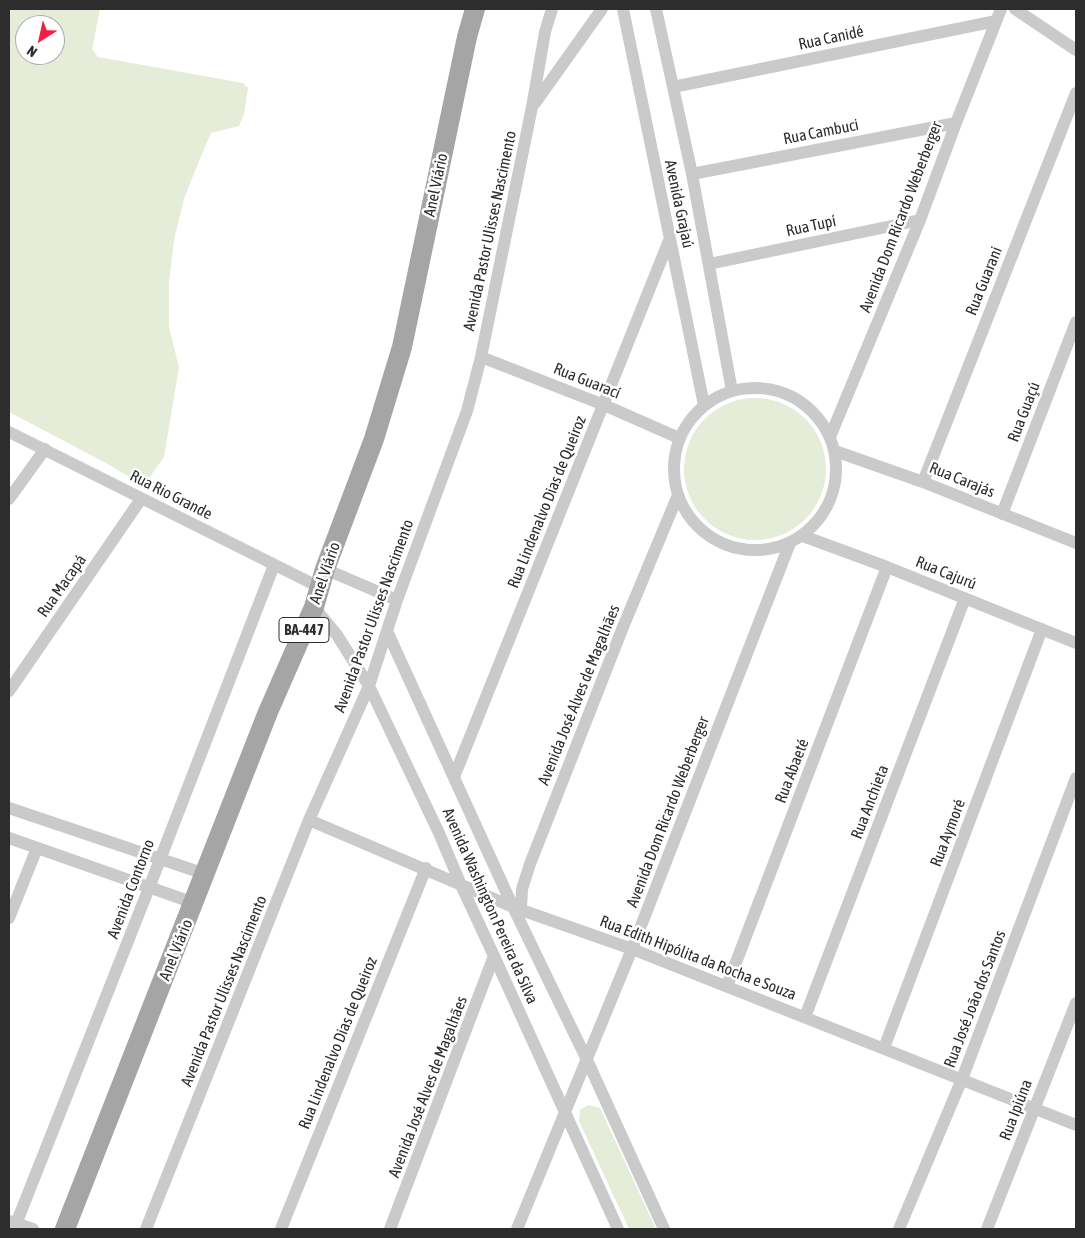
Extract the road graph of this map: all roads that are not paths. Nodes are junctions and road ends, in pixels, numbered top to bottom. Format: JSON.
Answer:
{"nodes":[{"id":1,"x":475,"y":9,"type":"edge"},
{"id":2,"x":552,"y":9,"type":"edge"},
{"id":3,"x":602,"y":9,"type":"edge"},
{"id":4,"x":623,"y":9,"type":"edge"},
{"id":5,"x":656,"y":9,"type":"edge"},
{"id":6,"x":1002,"y":9,"type":"edge"},
{"id":7,"x":1015,"y":9,"type":"edge"},
{"id":8,"x":996,"y":21,"type":"junction"},
{"id":9,"x":1076,"y":50,"type":"edge"},
{"id":10,"x":674,"y":86,"type":"junction"},
{"id":11,"x":1076,"y":93,"type":"edge"},
{"id":12,"x":532,"y":107,"type":"junction"},
{"id":13,"x":956,"y":123,"type":"junction"},
{"id":14,"x":692,"y":174,"type":"junction"},
{"id":15,"x":920,"y":220,"type":"junction"},
{"id":16,"x":670,"y":238,"type":"junction"},
{"id":17,"x":709,"y":264,"type":"junction"},
{"id":18,"x":1076,"y":322,"type":"edge"},
{"id":19,"x":481,"y":357,"type":"junction"},
{"id":20,"x":732,"y":391,"type":"junction"},
{"id":21,"x":604,"y":405,"type":"junction"},
{"id":22,"x":704,"y":405,"type":"junction"},
{"id":23,"x":9,"y":432,"type":"edge"},
{"id":24,"x":830,"y":437,"type":"junction"},
{"id":25,"x":679,"y":438,"type":"junction"},
{"id":26,"x":45,"y":449,"type":"junction"},
{"id":27,"x":835,"y":451,"type":"junction"},
{"id":28,"x":923,"y":482,"type":"junction"},
{"id":29,"x":678,"y":495,"type":"junction"},
{"id":30,"x":9,"y":499,"type":"edge"},
{"id":31,"x":141,"y":499,"type":"junction"},
{"id":32,"x":1002,"y":514,"type":"junction"},
{"id":33,"x":803,"y":536,"type":"junction"},
{"id":34,"x":790,"y":543,"type":"junction"},
{"id":35,"x":1076,"y":543,"type":"edge"},
{"id":36,"x":274,"y":565,"type":"junction"},
{"id":37,"x":887,"y":567,"type":"junction"},
{"id":38,"x":322,"y":578,"type":"junction"},
{"id":39,"x":965,"y":598,"type":"junction"},
{"id":40,"x":397,"y":600,"type":"junction"},
{"id":41,"x":314,"y":607,"type":"junction"},
{"id":42,"x":1042,"y":629,"type":"junction"},
{"id":43,"x":387,"y":631,"type":"junction"},
{"id":44,"x":1076,"y":643,"type":"edge"},
{"id":45,"x":369,"y":686,"type":"junction"},
{"id":46,"x":9,"y":691,"type":"edge"},
{"id":47,"x":454,"y":777,"type":"junction"},
{"id":48,"x":1076,"y":778,"type":"edge"},
{"id":49,"x":9,"y":808,"type":"edge"},
{"id":50,"x":309,"y":820,"type":"junction"},
{"id":51,"x":9,"y":838,"type":"edge"},
{"id":52,"x":37,"y":848,"type":"junction"},
{"id":53,"x":160,"y":859,"type":"junction"},
{"id":54,"x":426,"y":868,"type":"junction"},
{"id":55,"x":205,"y":874,"type":"junction"},
{"id":56,"x":461,"y":885,"type":"junction"},
{"id":57,"x":149,"y":888,"type":"junction"},
{"id":58,"x":194,"y":903,"type":"junction"},
{"id":59,"x":517,"y":908,"type":"junction"},
{"id":60,"x":9,"y":918,"type":"edge"},
{"id":61,"x":632,"y":950,"type":"junction"},
{"id":62,"x":494,"y":956,"type":"junction"},
{"id":63,"x":727,"y":986,"type":"junction"},
{"id":64,"x":1076,"y":1003,"type":"edge"},
{"id":65,"x":805,"y":1017,"type":"junction"},
{"id":66,"x":884,"y":1048,"type":"junction"},
{"id":67,"x":587,"y":1060,"type":"junction"},
{"id":68,"x":962,"y":1079,"type":"junction"},
{"id":69,"x":1035,"y":1108,"type":"junction"},
{"id":70,"x":565,"y":1111,"type":"junction"},
{"id":71,"x":1076,"y":1125,"type":"edge"},
{"id":72,"x":12,"y":1222,"type":"edge"},
{"id":73,"x":33,"y":1229,"type":"edge"},
{"id":74,"x":65,"y":1229,"type":"edge"},
{"id":75,"x":146,"y":1229,"type":"edge"},
{"id":76,"x":281,"y":1229,"type":"edge"},
{"id":77,"x":390,"y":1229,"type":"edge"},
{"id":78,"x":517,"y":1229,"type":"edge"},
{"id":79,"x":618,"y":1229,"type":"edge"},
{"id":80,"x":664,"y":1229,"type":"edge"},
{"id":81,"x":899,"y":1229,"type":"edge"},
{"id":82,"x":987,"y":1229,"type":"edge"}],
"edges":[{"from":1,"to":38,"type":"main road","name":"Anel Viário","number":"BA-447"},
{"from":2,"to":12,"type":"street","name":"Avenida Pastor Ulisses Nascimento"},
{"from":3,"to":12,"type":"street"},
{"from":4,"to":16,"type":"street","name":"Avenida Grajaú"},
{"from":5,"to":10,"type":"street","name":"Avenida Grajaú"},
{"from":6,"to":8,"type":"street","name":"Avenida Dom Ricardo Weberberger"},
{"from":7,"to":9,"type":"street"},
{"from":8,"to":10,"type":"street","name":"Rua Canidé"},
{"from":8,"to":13,"type":"street","name":"Avenida Dom Ricardo Weberberger"},
{"from":10,"to":14,"type":"street","name":"Avenida Grajaú"},
{"from":11,"to":28,"type":"street","name":"Rua Guarani"},
{"from":12,"to":19,"type":"street","name":"Avenida Pastor Ulisses Nascimento"},
{"from":13,"to":14,"type":"street","name":"Rua Cambuci"},
{"from":13,"to":15,"type":"street","name":"Avenida Dom Ricardo Weberberger"},
{"from":14,"to":17,"type":"street","name":"Avenida Grajaú"},
{"from":15,"to":17,"type":"street","name":"Rua Tupí"},
{"from":15,"to":24,"type":"street","name":"Avenida Dom Ricardo Weberberger"},
{"from":16,"to":21,"type":"street","name":"Rua Lindenalvo Dias de Queiroz"},
{"from":16,"to":22,"type":"street","name":"Avenida Grajaú"},
{"from":17,"to":20,"type":"street","name":"Avenida Grajaú"},
{"from":18,"to":32,"type":"street","name":"Rua Guaçú"},
{"from":19,"to":21,"type":"street","name":"Rua Guarací"},
{"from":19,"to":40,"type":"street","name":"Avenida Pastor Ulisses Nascimento"},
{"from":20,"to":22,"type":"street"},
{"from":20,"to":24,"type":"street"},
{"from":21,"to":25,"type":"street","name":"Rua Guarací"},
{"from":21,"to":47,"type":"street","name":"Rua Lindenalvo Dias de Queiroz"},
{"from":22,"to":25,"type":"street"},
{"from":23,"to":26,"type":"street","name":"Rua Rio Grande"},
{"from":24,"to":27,"type":"street"},
{"from":25,"to":29,"type":"street"},
{"from":26,"to":30,"type":"street"},
{"from":26,"to":31,"type":"street","name":"Rua Rio Grande"},
{"from":27,"to":28,"type":"street","name":"Rua Carajás"},
{"from":27,"to":33,"type":"street"},
{"from":28,"to":32,"type":"street","name":"Rua Carajás"},
{"from":29,"to":34,"type":"street"},
{"from":29,"to":59,"type":"street","name":"Avenida José Alves de Magalhães"},
{"from":31,"to":36,"type":"street","name":"Rua Rio Grande"},
{"from":31,"to":46,"type":"street","name":"Rua Macapá"},
{"from":32,"to":35,"type":"street","name":"Rua Carajás"},
{"from":33,"to":34,"type":"street"},
{"from":33,"to":37,"type":"street","name":"Rua Cajurú"},
{"from":34,"to":61,"type":"street","name":"Avenida Dom Ricardo Weberberger"},
{"from":36,"to":38,"type":"street","name":"Rua Rio Grande"},
{"from":36,"to":53,"type":"street","name":"Avenida Contorno"},
{"from":37,"to":39,"type":"street","name":"Rua Cajurú"},
{"from":37,"to":63,"type":"street","name":"Rua Abaeté"},
{"from":38,"to":40,"type":"street","name":"Rua Rio Grande"},
{"from":38,"to":41,"type":"main road","name":"Anel Viário","number":"BA-447"},
{"from":39,"to":42,"type":"street","name":"Rua Cajurú"},
{"from":39,"to":65,"type":"street","name":"Rua Anchieta"},
{"from":40,"to":43,"type":"street","name":"Avenida Pastor Ulisses Nascimento"},
{"from":41,"to":45,"type":"street","name":"Avenida Washington Pereira da Silva"},
{"from":41,"to":55,"type":"main road","name":"Anel Viário","number":"BA-447"},
{"from":42,"to":44,"type":"street","name":"Rua Cajurú"},
{"from":42,"to":66,"type":"street","name":"Rua Aymoré"},
{"from":43,"to":45,"type":"street","name":"Avenida Pastor Ulisses Nascimento"},
{"from":43,"to":47,"type":"street","name":"Avenida Washington Pereira da Silva"},
{"from":45,"to":50,"type":"street","name":"Avenida Pastor Ulisses Nascimento"},
{"from":45,"to":56,"type":"street","name":"Avenida Washington Pereira da Silva"},
{"from":47,"to":59,"type":"street","name":"Avenida Washington Pereira da Silva"},
{"from":48,"to":68,"type":"street","name":"Rua José João dos Santos"},
{"from":49,"to":53,"type":"street"},
{"from":50,"to":54,"type":"street","name":"Rua Edith Hipólita da Rocha e Souza"},
{"from":50,"to":75,"type":"street","name":"Avenida Pastor Ulisses Nascimento"},
{"from":51,"to":52,"type":"street"},
{"from":52,"to":57,"type":"street"},
{"from":52,"to":60,"type":"street"},
{"from":53,"to":55,"type":"street"},
{"from":53,"to":57,"type":"street","name":"Avenida Contorno"},
{"from":54,"to":56,"type":"street","name":"Rua Edith Hipólita da Rocha e Souza"},
{"from":54,"to":76,"type":"street","name":"Rua Lindenalvo Dias de Queiroz"},
{"from":55,"to":58,"type":"main road","name":"Anel Viário","number":"BA-447"},
{"from":56,"to":59,"type":"street","name":"Rua Edith Hipólita da Rocha e Souza"},
{"from":56,"to":62,"type":"street","name":"Avenida Washington Pereira da Silva"},
{"from":57,"to":58,"type":"street"},
{"from":57,"to":72,"type":"street","name":"Avenida Contorno"},
{"from":58,"to":74,"type":"main road","name":"Anel Viário","number":"BA-447"},
{"from":59,"to":61,"type":"street","name":"Rua Edith Hipólita da Rocha e Souza"},
{"from":59,"to":67,"type":"street","name":"Avenida Washington Pereira da Silva"},
{"from":61,"to":63,"type":"street","name":"Rua Edith Hipólita da Rocha e Souza"},
{"from":61,"to":67,"type":"street","name":"Avenida Dom Ricardo Weberberger"},
{"from":62,"to":70,"type":"street","name":"Avenida Washington Pereira da Silva"},
{"from":62,"to":77,"type":"street","name":"Avenida José Alves de Magalhães"},
{"from":63,"to":65,"type":"street","name":"Rua Edith Hipólita da Rocha e Souza"},
{"from":64,"to":69,"type":"street","name":"Rua Ipiúna"},
{"from":65,"to":66,"type":"street","name":"Rua Edith Hipólita da Rocha e Souza"},
{"from":66,"to":68,"type":"street","name":"Rua Edith Hipólita da Rocha e Souza"},
{"from":67,"to":70,"type":"street","name":"Avenida Dom Ricardo Weberberger"},
{"from":67,"to":80,"type":"street","name":"Avenida Washington Pereira da Silva"},
{"from":68,"to":69,"type":"street","name":"Rua Edith Hipólita da Rocha e Souza"},
{"from":68,"to":81,"type":"street","name":"Rua José João dos Santos"},
{"from":69,"to":71,"type":"street","name":"Rua Edith Hipólita da Rocha e Souza"},
{"from":69,"to":82,"type":"street","name":"Rua Ipiúna"},
{"from":70,"to":78,"type":"street","name":"Avenida Dom Ricardo Weberberger"},
{"from":70,"to":79,"type":"street","name":"Avenida Washington Pereira da Silva"},
{"from":72,"to":73,"type":"street"}]}
